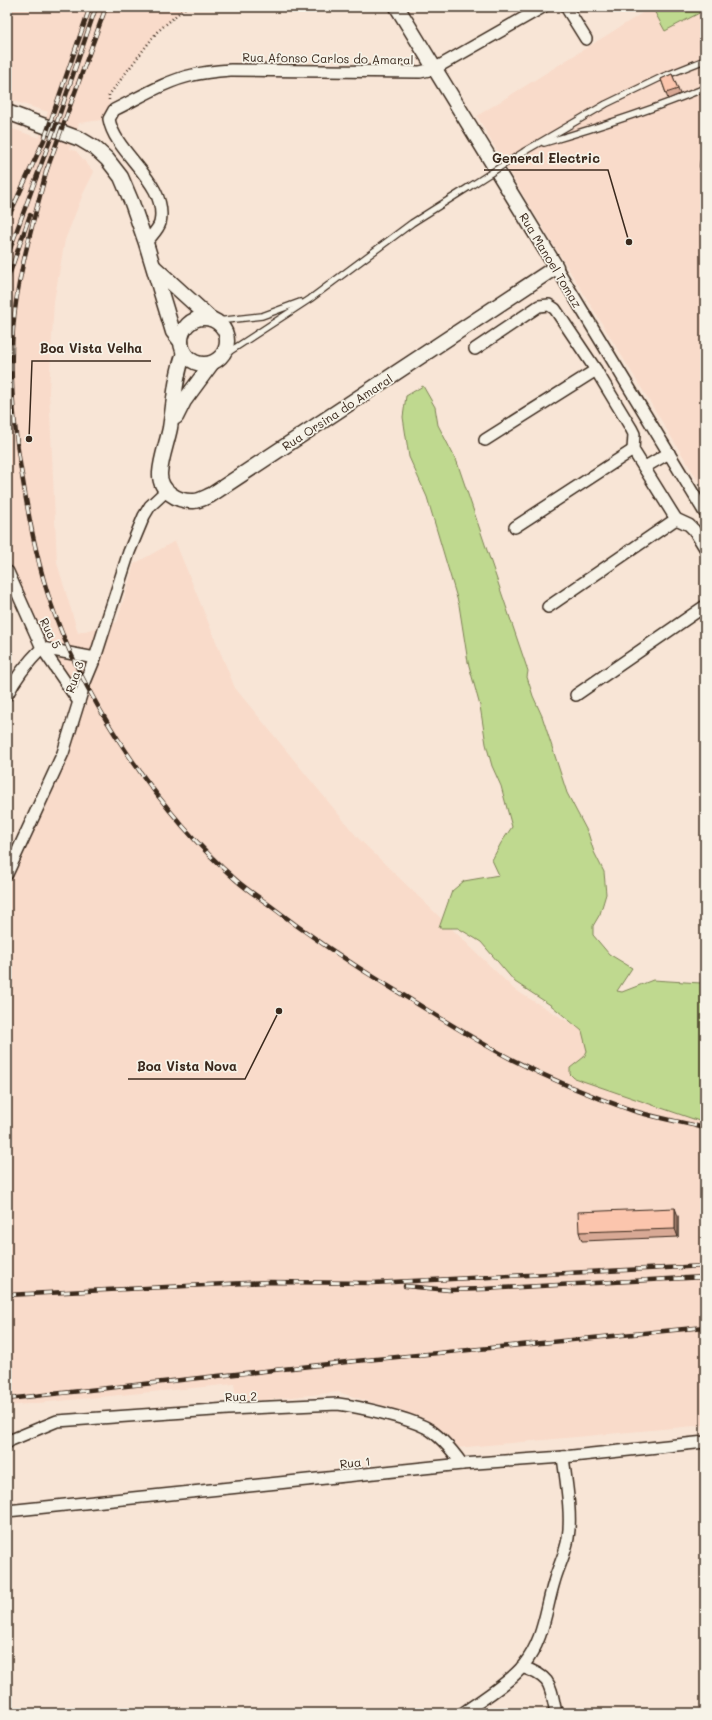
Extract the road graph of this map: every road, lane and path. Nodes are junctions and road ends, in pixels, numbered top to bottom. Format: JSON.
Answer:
{"nodes":[{"id":1,"x":186,"y":7,"type":"edge"},
{"id":2,"x":397,"y":7,"type":"edge"},
{"id":3,"x":543,"y":7,"type":"edge"},
{"id":4,"x":566,"y":7,"type":"edge"},
{"id":5,"x":586,"y":39,"type":"dead end"},
{"id":6,"x":705,"y":60,"type":"edge"},
{"id":7,"x":434,"y":69,"type":"junction"},
{"id":8,"x":705,"y":88,"type":"edge"},
{"id":9,"x":7,"y":112,"type":"edge"},
{"id":10,"x":109,"y":119,"type":"junction"},
{"id":11,"x":536,"y":145,"type":"junction"},
{"id":12,"x":705,"y":153,"type":"edge"},
{"id":13,"x":705,"y":170,"type":"edge"},
{"id":14,"x":146,"y":243,"type":"junction"},
{"id":15,"x":154,"y":267,"type":"junction"},
{"id":16,"x":556,"y":267,"type":"junction"},
{"id":17,"x":310,"y":299,"type":"junction"},
{"id":18,"x":214,"y":320,"type":"junction"},
{"id":19,"x":182,"y":347,"type":"junction"},
{"id":20,"x":475,"y":349,"type":"dead end"},
{"id":21,"x":214,"y":362,"type":"junction"},
{"id":22,"x":596,"y":370,"type":"junction"},
{"id":23,"x":170,"y":430,"type":"junction"},
{"id":24,"x":485,"y":440,"type":"dead end"},
{"id":25,"x":633,"y":450,"type":"junction"},
{"id":26,"x":669,"y":453,"type":"junction"},
{"id":27,"x":644,"y":467,"type":"junction"},
{"id":28,"x":166,"y":491,"type":"junction"},
{"id":29,"x":705,"y":513,"type":"edge"},
{"id":30,"x":676,"y":519,"type":"junction"},
{"id":31,"x":515,"y":527,"type":"dead end"},
{"id":32,"x":705,"y":548,"type":"edge"},
{"id":33,"x":7,"y":570,"type":"edge"},
{"id":34,"x":705,"y":606,"type":"edge"},
{"id":35,"x":548,"y":607,"type":"dead end"},
{"id":36,"x":42,"y":648,"type":"junction"},
{"id":37,"x":95,"y":658,"type":"junction"},
{"id":38,"x":7,"y":695,"type":"edge"},
{"id":39,"x":576,"y":695,"type":"dead end"},
{"id":40,"x":79,"y":702,"type":"junction"},
{"id":41,"x":7,"y":874,"type":"edge"},
{"id":42,"x":705,"y":1442,"type":"edge"},
{"id":43,"x":7,"y":1443,"type":"edge"},
{"id":44,"x":563,"y":1457,"type":"junction"},
{"id":45,"x":462,"y":1464,"type":"junction"},
{"id":46,"x":7,"y":1511,"type":"edge"},
{"id":47,"x":522,"y":1667,"type":"junction"},
{"id":48,"x":463,"y":1713,"type":"edge"},
{"id":49,"x":556,"y":1713,"type":"edge"}],
"edges":[{"from":1,"to":10,"type":"path"},
{"from":2,"to":7,"type":"street","name":"Rua Manoel Tomaz"},
{"from":3,"to":7,"type":"street","name":"Rua Afonso Carlos do Amaral"},
{"from":4,"to":5,"type":"street"},
{"from":6,"to":11,"type":"lane"},
{"from":7,"to":10,"type":"street","name":"Rua Afonso Carlos do Amaral"},
{"from":7,"to":16,"type":"street","name":"Rua Manoel Tomaz"},
{"from":8,"to":11,"type":"lane"},
{"from":9,"to":14,"type":"street"},
{"from":10,"to":14,"type":"street"},
{"from":11,"to":17,"type":"lane","bridge":true},
{"from":12,"to":13,"type":"lane"},
{"from":14,"to":15,"type":"street"},
{"from":15,"to":18,"type":"street"},
{"from":15,"to":19,"type":"street"},
{"from":16,"to":26,"type":"street","name":"Rua Manoel Tomaz"},
{"from":16,"to":28,"type":"street","name":"Rua Orsina do Amaral"},
{"from":17,"to":18,"type":"lane"},
{"from":17,"to":21,"type":"lane"},
{"from":18,"to":19,"type":"street"},
{"from":18,"to":21,"type":"street"},
{"from":19,"to":21,"type":"street"},
{"from":19,"to":23,"type":"street"},
{"from":20,"to":22,"type":"street"},
{"from":21,"to":23,"type":"street"},
{"from":22,"to":24,"type":"street"},
{"from":22,"to":25,"type":"street"},
{"from":23,"to":28,"type":"street"},
{"from":25,"to":27,"type":"street"},
{"from":25,"to":31,"type":"street"},
{"from":26,"to":27,"type":"street"},
{"from":26,"to":29,"type":"street","name":"Rua Manoel Tomaz"},
{"from":27,"to":30,"type":"street"},
{"from":28,"to":37,"type":"street","name":"Rua 3"},
{"from":30,"to":32,"type":"street"},
{"from":30,"to":35,"type":"street"},
{"from":33,"to":36,"type":"street","name":"Rua 5"},
{"from":34,"to":39,"type":"street"},
{"from":36,"to":37,"type":"street"},
{"from":36,"to":38,"type":"street"},
{"from":36,"to":40,"type":"street","name":"Rua 5"},
{"from":37,"to":40,"type":"street","name":"Rua 3"},
{"from":40,"to":41,"type":"street","name":"Rua 3"},
{"from":42,"to":44,"type":"street","name":"Rua 1"},
{"from":43,"to":45,"type":"street","name":"Rua 2"},
{"from":44,"to":45,"type":"street","name":"Rua 1"},
{"from":44,"to":47,"type":"street"},
{"from":45,"to":46,"type":"street","name":"Rua 1"},
{"from":47,"to":48,"type":"street"},
{"from":47,"to":49,"type":"street"}]}
